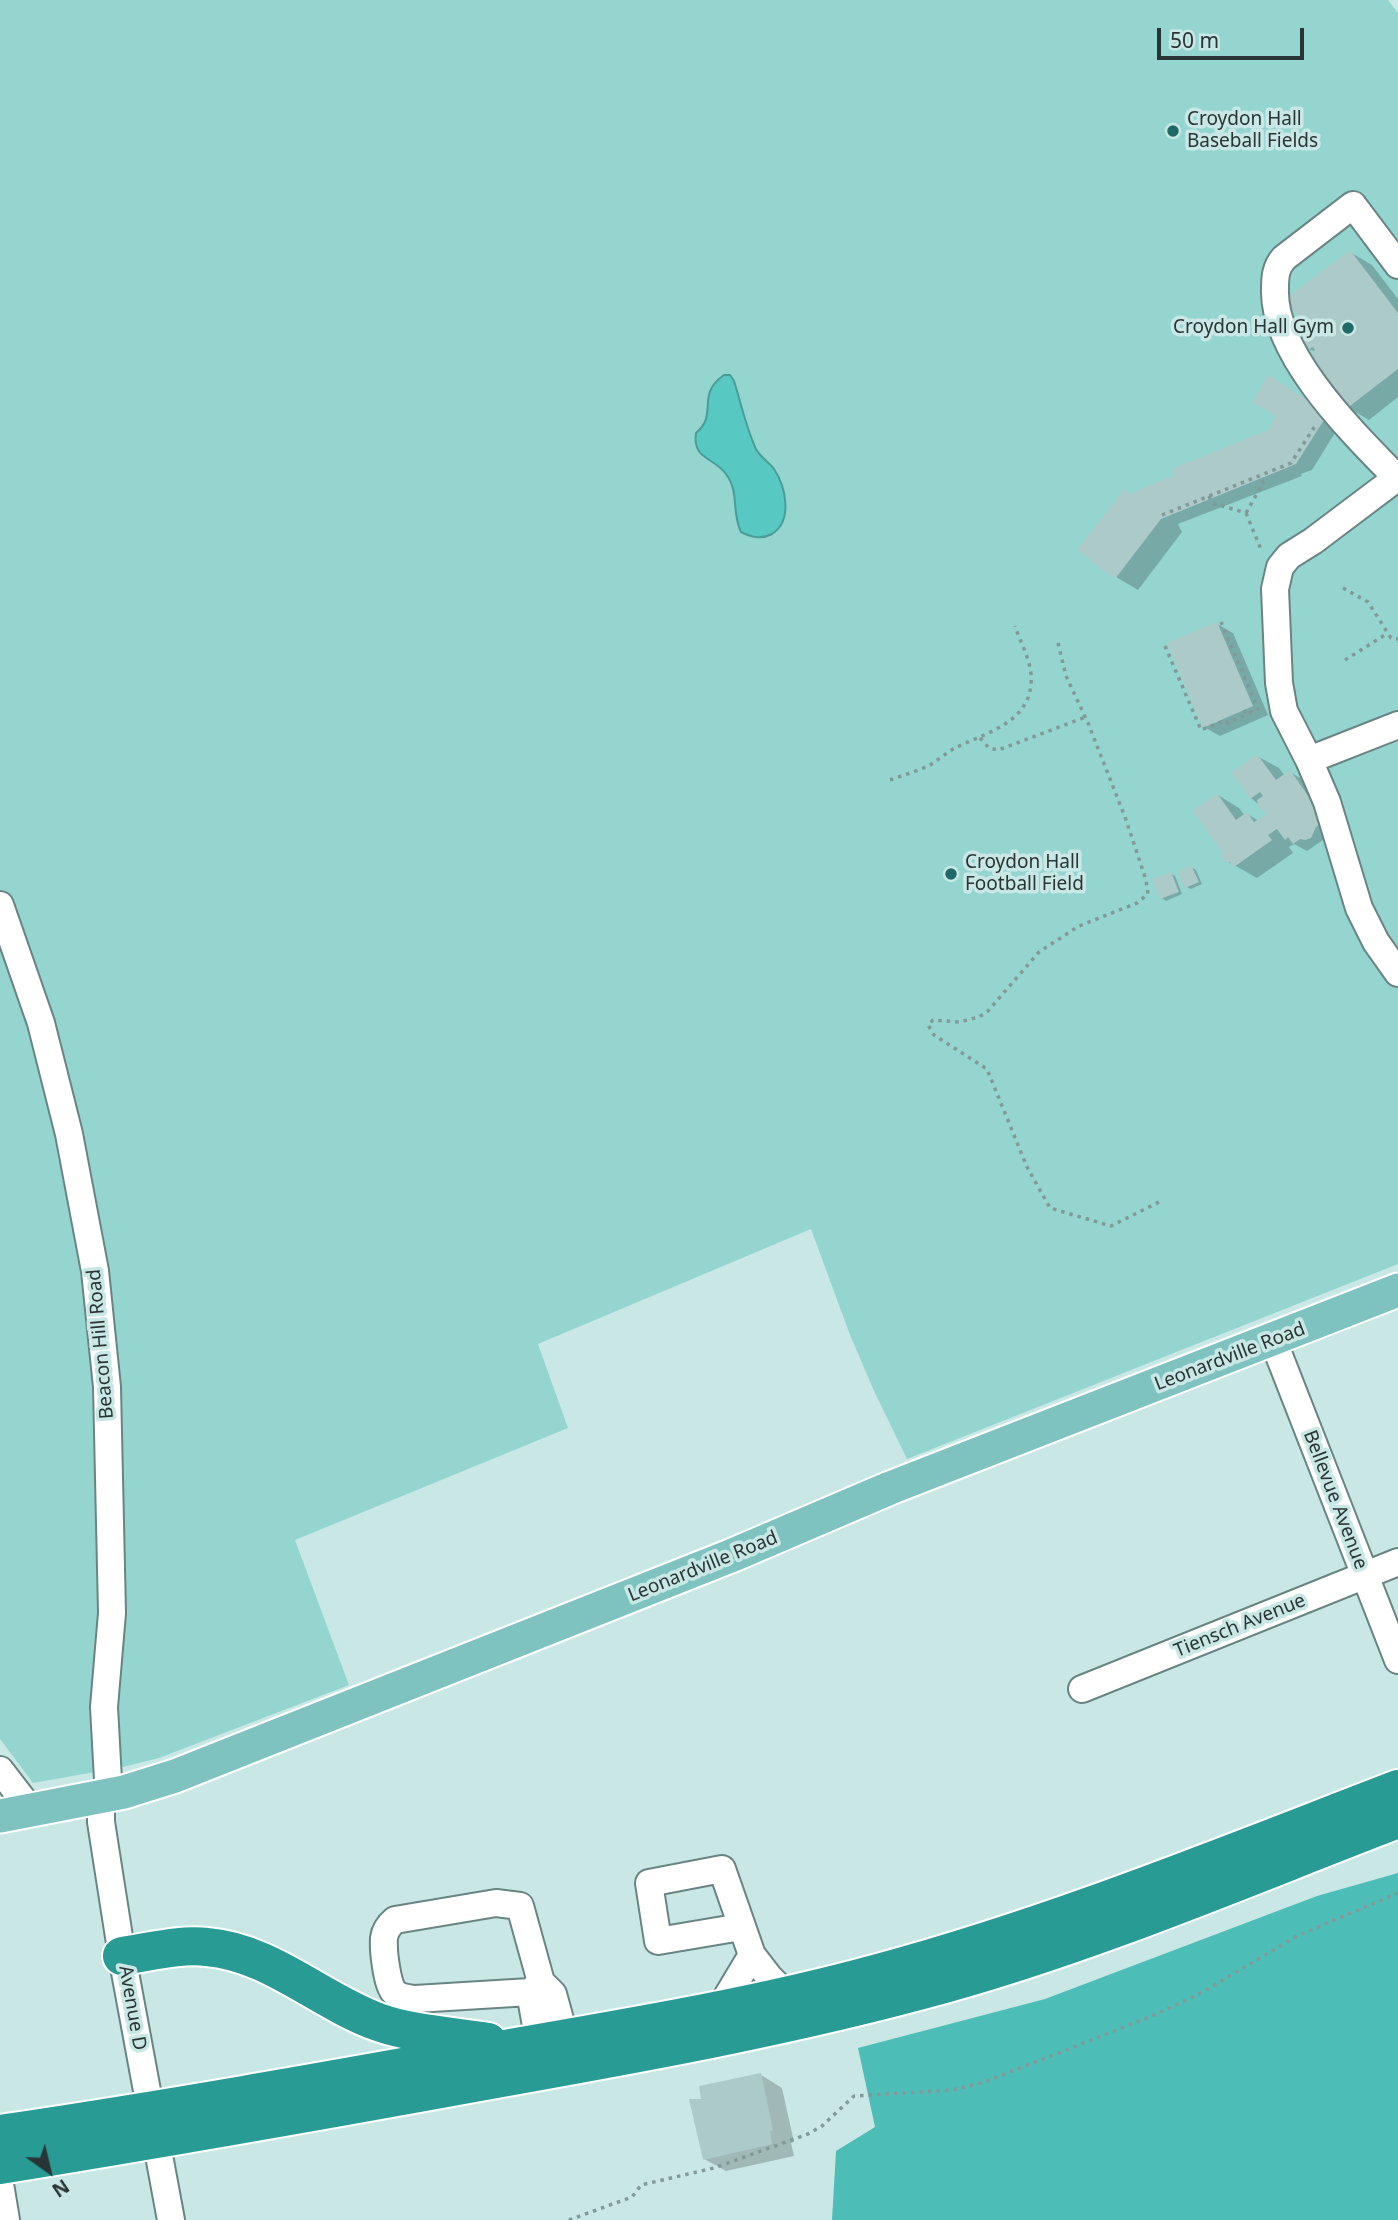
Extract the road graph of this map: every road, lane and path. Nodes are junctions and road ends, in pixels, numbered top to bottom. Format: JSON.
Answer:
{"nodes":[{"id":1,"x":1398,"y":265,"type":"edge"},
{"id":2,"x":1320,"y":419,"type":"dead end"},
{"id":3,"x":1260,"y":476,"type":"junction"},
{"id":4,"x":1397,"y":477,"type":"edge"},
{"id":5,"x":1209,"y":496,"type":"junction"},
{"id":6,"x":1246,"y":513,"type":"junction"},
{"id":7,"x":1162,"y":516,"type":"dead end"},
{"id":8,"x":1276,"y":555,"type":"junction"},
{"id":9,"x":1343,"y":588,"type":"dead end"},
{"id":10,"x":1221,"y":622,"type":"dead end"},
{"id":11,"x":1014,"y":626,"type":"dead end"},
{"id":12,"x":1388,"y":633,"type":"junction"},
{"id":13,"x":1398,"y":639,"type":"edge"},
{"id":14,"x":1058,"y":643,"type":"dead end"},
{"id":15,"x":1165,"y":646,"type":"dead end"},
{"id":16,"x":1345,"y":660,"type":"dead end"},
{"id":17,"x":1244,"y":710,"type":"dead end"},
{"id":18,"x":1252,"y":712,"type":"junction"},
{"id":19,"x":1231,"y":715,"type":"dead end"},
{"id":20,"x":1086,"y":717,"type":"junction"},
{"id":21,"x":1226,"y":720,"type":"junction"},
{"id":22,"x":1398,"y":725,"type":"edge"},
{"id":23,"x":980,"y":738,"type":"junction"},
{"id":24,"x":1309,"y":760,"type":"junction"},
{"id":25,"x":890,"y":780,"type":"dead end"},
{"id":26,"x":0,"y":905,"type":"edge"},
{"id":27,"x":1398,"y":972,"type":"edge"},
{"id":28,"x":1161,"y":1201,"type":"dead end"},
{"id":29,"x":1398,"y":1290,"type":"edge"},
{"id":30,"x":1273,"y":1340,"type":"junction"},
{"id":31,"x":1398,"y":1562,"type":"edge"},
{"id":32,"x":1365,"y":1576,"type":"junction"},
{"id":33,"x":1398,"y":1660,"type":"edge"},
{"id":34,"x":1082,"y":1689,"type":"dead end"},
{"id":35,"x":0,"y":1770,"type":"edge"},
{"id":36,"x":1398,"y":1789,"type":"edge"},
{"id":37,"x":104,"y":1796,"type":"junction"},
{"id":38,"x":15,"y":1812,"type":"edge"},
{"id":39,"x":1398,"y":1819,"type":"edge"},
{"id":40,"x":1398,"y":1894,"type":"edge"},
{"id":41,"x":741,"y":1927,"type":"dead end"},
{"id":42,"x":752,"y":1955,"type":"junction"},
{"id":43,"x":122,"y":1956,"type":"junction"},
{"id":44,"x":536,"y":1987,"type":"junction"},
{"id":45,"x":787,"y":1995,"type":"junction"},
{"id":46,"x":719,"y":2010,"type":"junction"},
{"id":47,"x":541,"y":2042,"type":"junction"},
{"id":48,"x":153,"y":2126,"type":"junction"},
{"id":49,"x":0,"y":2134,"type":"edge"},
{"id":50,"x":0,"y":2165,"type":"edge"},
{"id":51,"x":0,"y":2184,"type":"edge"},
{"id":52,"x":6,"y":2220,"type":"edge"},
{"id":53,"x":171,"y":2220,"type":"edge"},
{"id":54,"x":569,"y":2220,"type":"edge"}],
"edges":[{"from":1,"to":4,"type":"street"},
{"from":2,"to":3,"type":"path"},
{"from":3,"to":5,"type":"path"},
{"from":3,"to":6,"type":"path"},
{"from":4,"to":8,"type":"street"},
{"from":5,"to":6,"type":"path"},
{"from":5,"to":7,"type":"path"},
{"from":6,"to":8,"type":"path"},
{"from":8,"to":24,"type":"street"},
{"from":9,"to":12,"type":"path"},
{"from":10,"to":18,"type":"path"},
{"from":11,"to":23,"type":"path"},
{"from":12,"to":13,"type":"path"},
{"from":12,"to":16,"type":"path"},
{"from":14,"to":20,"type":"path"},
{"from":15,"to":21,"type":"path"},
{"from":17,"to":18,"type":"path"},
{"from":18,"to":21,"type":"path"},
{"from":19,"to":21,"type":"path"},
{"from":20,"to":23,"type":"path"},
{"from":20,"to":28,"type":"path"},
{"from":22,"to":24,"type":"street"},
{"from":23,"to":25,"type":"path"},
{"from":24,"to":27,"type":"street"},
{"from":26,"to":37,"type":"street","name":"Beacon Hill Road"},
{"from":29,"to":30,"type":"main road","name":"Leonardville Road"},
{"from":30,"to":32,"type":"street","name":"Bellevue Avenue"},
{"from":30,"to":37,"type":"main road","name":"Leonardville Road"},
{"from":31,"to":32,"type":"street","name":"Tiensch Avenue"},
{"from":32,"to":33,"type":"street","name":"Bellevue Avenue"},
{"from":32,"to":34,"type":"street","name":"Tiensch Avenue"},
{"from":35,"to":38,"type":"street"},
{"from":36,"to":45,"type":"highway"},
{"from":37,"to":38,"type":"main road","name":"Leonardville Road"},
{"from":37,"to":43,"type":"street","name":"Avenue D"},
{"from":39,"to":48,"type":"highway"},
{"from":40,"to":54,"type":"path"},
{"from":41,"to":42,"type":"street"},
{"from":42,"to":45,"type":"street"},
{"from":42,"to":46,"type":"street"},
{"from":43,"to":47,"type":"highway"},
{"from":43,"to":48,"type":"street","name":"Avenue D"},
{"from":44,"to":44,"type":"street"},
{"from":44,"to":47,"type":"street"},
{"from":45,"to":46,"type":"highway"},
{"from":46,"to":47,"type":"highway"},
{"from":47,"to":48,"type":"highway"},
{"from":48,"to":49,"type":"highway"},
{"from":48,"to":50,"type":"highway"},
{"from":48,"to":53,"type":"street","name":"Avenue D"},
{"from":51,"to":52,"type":"street"}]}
